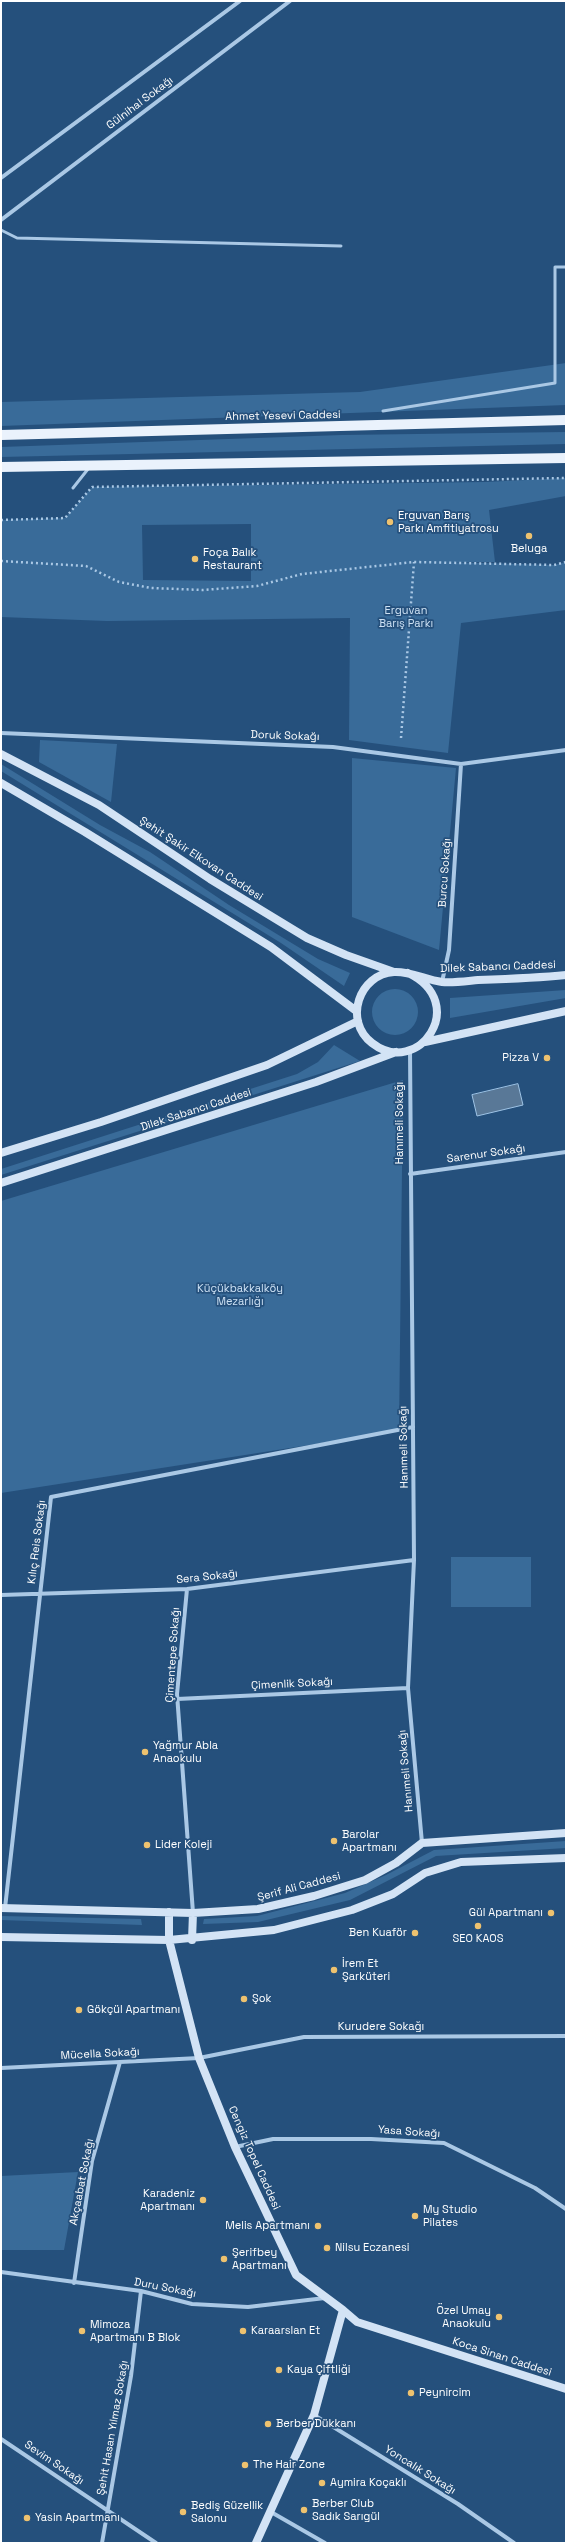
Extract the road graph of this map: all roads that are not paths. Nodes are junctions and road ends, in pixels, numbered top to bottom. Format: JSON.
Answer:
{"nodes":[{"id":1,"x":240,"y":1,"type":"edge"},
{"id":2,"x":290,"y":1,"type":"edge"},
{"id":3,"x":1,"y":178,"type":"edge"},
{"id":4,"x":1,"y":220,"type":"edge"},
{"id":5,"x":1,"y":230,"type":"edge"},
{"id":6,"x":341,"y":246,"type":"dead end"},
{"id":7,"x":566,"y":267,"type":"edge"},
{"id":8,"x":382,"y":411,"type":"dead end"},
{"id":9,"x":566,"y":420,"type":"edge"},
{"id":10,"x":1,"y":435,"type":"edge"},
{"id":11,"x":566,"y":458,"type":"edge"},
{"id":12,"x":91,"y":466,"type":"junction"},
{"id":13,"x":1,"y":467,"type":"edge"},
{"id":14,"x":73,"y":488,"type":"dead end"},
{"id":15,"x":1,"y":733,"type":"edge"},
{"id":16,"x":566,"y":750,"type":"edge"},
{"id":17,"x":1,"y":754,"type":"edge"},
{"id":18,"x":461,"y":764,"type":"junction"},
{"id":19,"x":1,"y":783,"type":"edge"},
{"id":20,"x":394,"y":972,"type":"junction"},
{"id":21,"x":408,"y":973,"type":"junction"},
{"id":22,"x":566,"y":975,"type":"edge"},
{"id":23,"x":442,"y":982,"type":"junction"},
{"id":24,"x":355,"y":1010,"type":"junction"},
{"id":25,"x":566,"y":1011,"type":"edge"},
{"id":26,"x":358,"y":1021,"type":"junction"},
{"id":27,"x":425,"y":1042,"type":"junction"},
{"id":28,"x":410,"y":1050,"type":"junction"},
{"id":29,"x":396,"y":1052,"type":"junction"},
{"id":30,"x":1,"y":1152,"type":"edge"},
{"id":31,"x":566,"y":1152,"type":"edge"},
{"id":32,"x":410,"y":1174,"type":"junction"},
{"id":33,"x":1,"y":1183,"type":"edge"},
{"id":34,"x":412,"y":1427,"type":"junction"},
{"id":35,"x":414,"y":1560,"type":"junction"},
{"id":36,"x":187,"y":1589,"type":"junction"},
{"id":37,"x":40,"y":1593,"type":"junction"},
{"id":38,"x":1,"y":1595,"type":"edge"},
{"id":39,"x":408,"y":1688,"type":"junction"},
{"id":40,"x":177,"y":1699,"type":"junction"},
{"id":41,"x":566,"y":1833,"type":"edge"},
{"id":42,"x":422,"y":1843,"type":"junction"},
{"id":43,"x":566,"y":1858,"type":"edge"},
{"id":44,"x":3,"y":1908,"type":"edge"},
{"id":45,"x":169,"y":1912,"type":"junction"},
{"id":46,"x":193,"y":1913,"type":"junction"},
{"id":47,"x":1,"y":1937,"type":"edge"},
{"id":48,"x":169,"y":1940,"type":"junction"},
{"id":49,"x":192,"y":1940,"type":"junction"},
{"id":50,"x":566,"y":2036,"type":"edge"},
{"id":51,"x":199,"y":2058,"type":"junction"},
{"id":52,"x":120,"y":2062,"type":"junction"},
{"id":53,"x":1,"y":2068,"type":"edge"},
{"id":54,"x":234,"y":2147,"type":"junction"},
{"id":55,"x":566,"y":2209,"type":"edge"},
{"id":56,"x":1,"y":2272,"type":"edge"},
{"id":57,"x":74,"y":2283,"type":"junction"},
{"id":58,"x":141,"y":2291,"type":"junction"},
{"id":59,"x":326,"y":2298,"type":"junction"},
{"id":60,"x":342,"y":2310,"type":"junction"},
{"id":61,"x":566,"y":2389,"type":"edge"},
{"id":62,"x":314,"y":2415,"type":"junction"},
{"id":63,"x":1,"y":2440,"type":"edge"},
{"id":64,"x":108,"y":2510,"type":"junction"},
{"id":65,"x":271,"y":2512,"type":"junction"},
{"id":66,"x":102,"y":2543,"type":"edge"},
{"id":67,"x":156,"y":2543,"type":"edge"},
{"id":68,"x":256,"y":2543,"type":"edge"},
{"id":69,"x":324,"y":2543,"type":"edge"},
{"id":70,"x":514,"y":2543,"type":"edge"}],
"edges":[{"from":1,"to":3,"type":"street","name":"Gülnihal Sokağı"},
{"from":2,"to":4,"type":"street","name":"Gülnihal Sokağı"},
{"from":5,"to":6,"type":"lane"},
{"from":7,"to":8,"type":"lane"},
{"from":9,"to":10,"type":"main road","name":"Ahmet Yesevi Caddesi"},
{"from":11,"to":12,"type":"main road"},
{"from":12,"to":13,"type":"main road"},
{"from":12,"to":14,"type":"lane"},
{"from":15,"to":18,"type":"street","name":"Doruk Sokağı"},
{"from":16,"to":18,"type":"street","name":"Doruk Sokağı"},
{"from":17,"to":20,"type":"street","name":"Şehit Şakir Elkovan Caddesi"},
{"from":18,"to":23,"type":"street","name":"Burcu Sokağı"},
{"from":19,"to":24,"type":"street"},
{"from":20,"to":21,"type":"street","name":"Dilek Sabancı Caddesi"},
{"from":20,"to":24,"type":"street","name":"Dilek Sabancı Caddesi"},
{"from":21,"to":23,"type":"street","name":"Dilek Sabancı Caddesi"},
{"from":21,"to":27,"type":"street","name":"Dilek Sabancı Caddesi"},
{"from":22,"to":23,"type":"street","name":"Dilek Sabancı Caddesi"},
{"from":24,"to":26,"type":"street","name":"Dilek Sabancı Caddesi"},
{"from":25,"to":27,"type":"street","name":"Dilek Sabancı Caddesi"},
{"from":26,"to":29,"type":"street","name":"Dilek Sabancı Caddesi"},
{"from":26,"to":30,"type":"street","name":"Dilek Sabancı Caddesi"},
{"from":27,"to":28,"type":"street","name":"Dilek Sabancı Caddesi"},
{"from":28,"to":29,"type":"street","name":"Dilek Sabancı Caddesi"},
{"from":28,"to":32,"type":"street","name":"Hanımeli Sokağı"},
{"from":29,"to":33,"type":"street","name":"Dilek Sabancı Caddesi"},
{"from":31,"to":32,"type":"street","name":"Sarenur Sokağı"},
{"from":32,"to":34,"type":"street","name":"Hanımeli Sokağı"},
{"from":34,"to":35,"type":"street","name":"Hanımeli Sokağı"},
{"from":34,"to":37,"type":"street","name":"Kılıç Reis Sokağı"},
{"from":35,"to":36,"type":"street","name":"Sera Sokağı"},
{"from":35,"to":39,"type":"street","name":"Hanımeli Sokağı"},
{"from":36,"to":37,"type":"street","name":"Sera Sokağı"},
{"from":36,"to":40,"type":"street","name":"Çimentepe Sokağı"},
{"from":37,"to":38,"type":"street","name":"Sera Sokağı"},
{"from":37,"to":44,"type":"street","name":"Kılıç Reis Sokağı"},
{"from":39,"to":40,"type":"street","name":"Çimenlik Sokağı"},
{"from":39,"to":42,"type":"street","name":"Hanımeli Sokağı"},
{"from":40,"to":46,"type":"street","name":"Çimentepe Sokağı"},
{"from":41,"to":42,"type":"street"},
{"from":42,"to":46,"type":"street","name":"Şerif Ali Caddesi"},
{"from":43,"to":49,"type":"street"},
{"from":44,"to":45,"type":"street","name":"Şerif Ali Caddesi"},
{"from":45,"to":46,"type":"street","name":"Şerif Ali Caddesi"},
{"from":45,"to":48,"type":"street","name":"Cengiz Topel Caddesi"},
{"from":46,"to":49,"type":"street"},
{"from":47,"to":48,"type":"street"},
{"from":48,"to":49,"type":"street"},
{"from":48,"to":51,"type":"street","name":"Cengiz Topel Caddesi"},
{"from":50,"to":51,"type":"street","name":"Kurudere Sokağı"},
{"from":51,"to":52,"type":"street","name":"Mücella Sokağı"},
{"from":51,"to":54,"type":"street","name":"Cengiz Topel Caddesi"},
{"from":52,"to":53,"type":"street","name":"Mücella Sokağı"},
{"from":52,"to":57,"type":"street","name":"Akçaabat Sokağı"},
{"from":54,"to":55,"type":"street","name":"Yasa Sokağı"},
{"from":54,"to":59,"type":"street","name":"Cengiz Topel Caddesi"},
{"from":56,"to":57,"type":"street","name":"Duru Sokağı"},
{"from":57,"to":58,"type":"street","name":"Duru Sokağı"},
{"from":58,"to":59,"type":"street","name":"Duru Sokağı"},
{"from":58,"to":64,"type":"street","name":"Şehit Hasan Yılmaz Sokağı"},
{"from":59,"to":60,"type":"street","name":"Cengiz Topel Caddesi"},
{"from":60,"to":61,"type":"street","name":"Koca Sinan Caddesi"},
{"from":60,"to":62,"type":"street"},
{"from":62,"to":65,"type":"street"},
{"from":62,"to":70,"type":"street","name":"Yoncalık Sokağı"},
{"from":63,"to":64,"type":"street","name":"Sevim Sokağı"},
{"from":64,"to":66,"type":"street","name":"Şehit Hasan Yılmaz Sokağı"},
{"from":64,"to":67,"type":"street","name":"Sevim Sokağı"},
{"from":65,"to":68,"type":"street"},
{"from":65,"to":69,"type":"street"}]}
